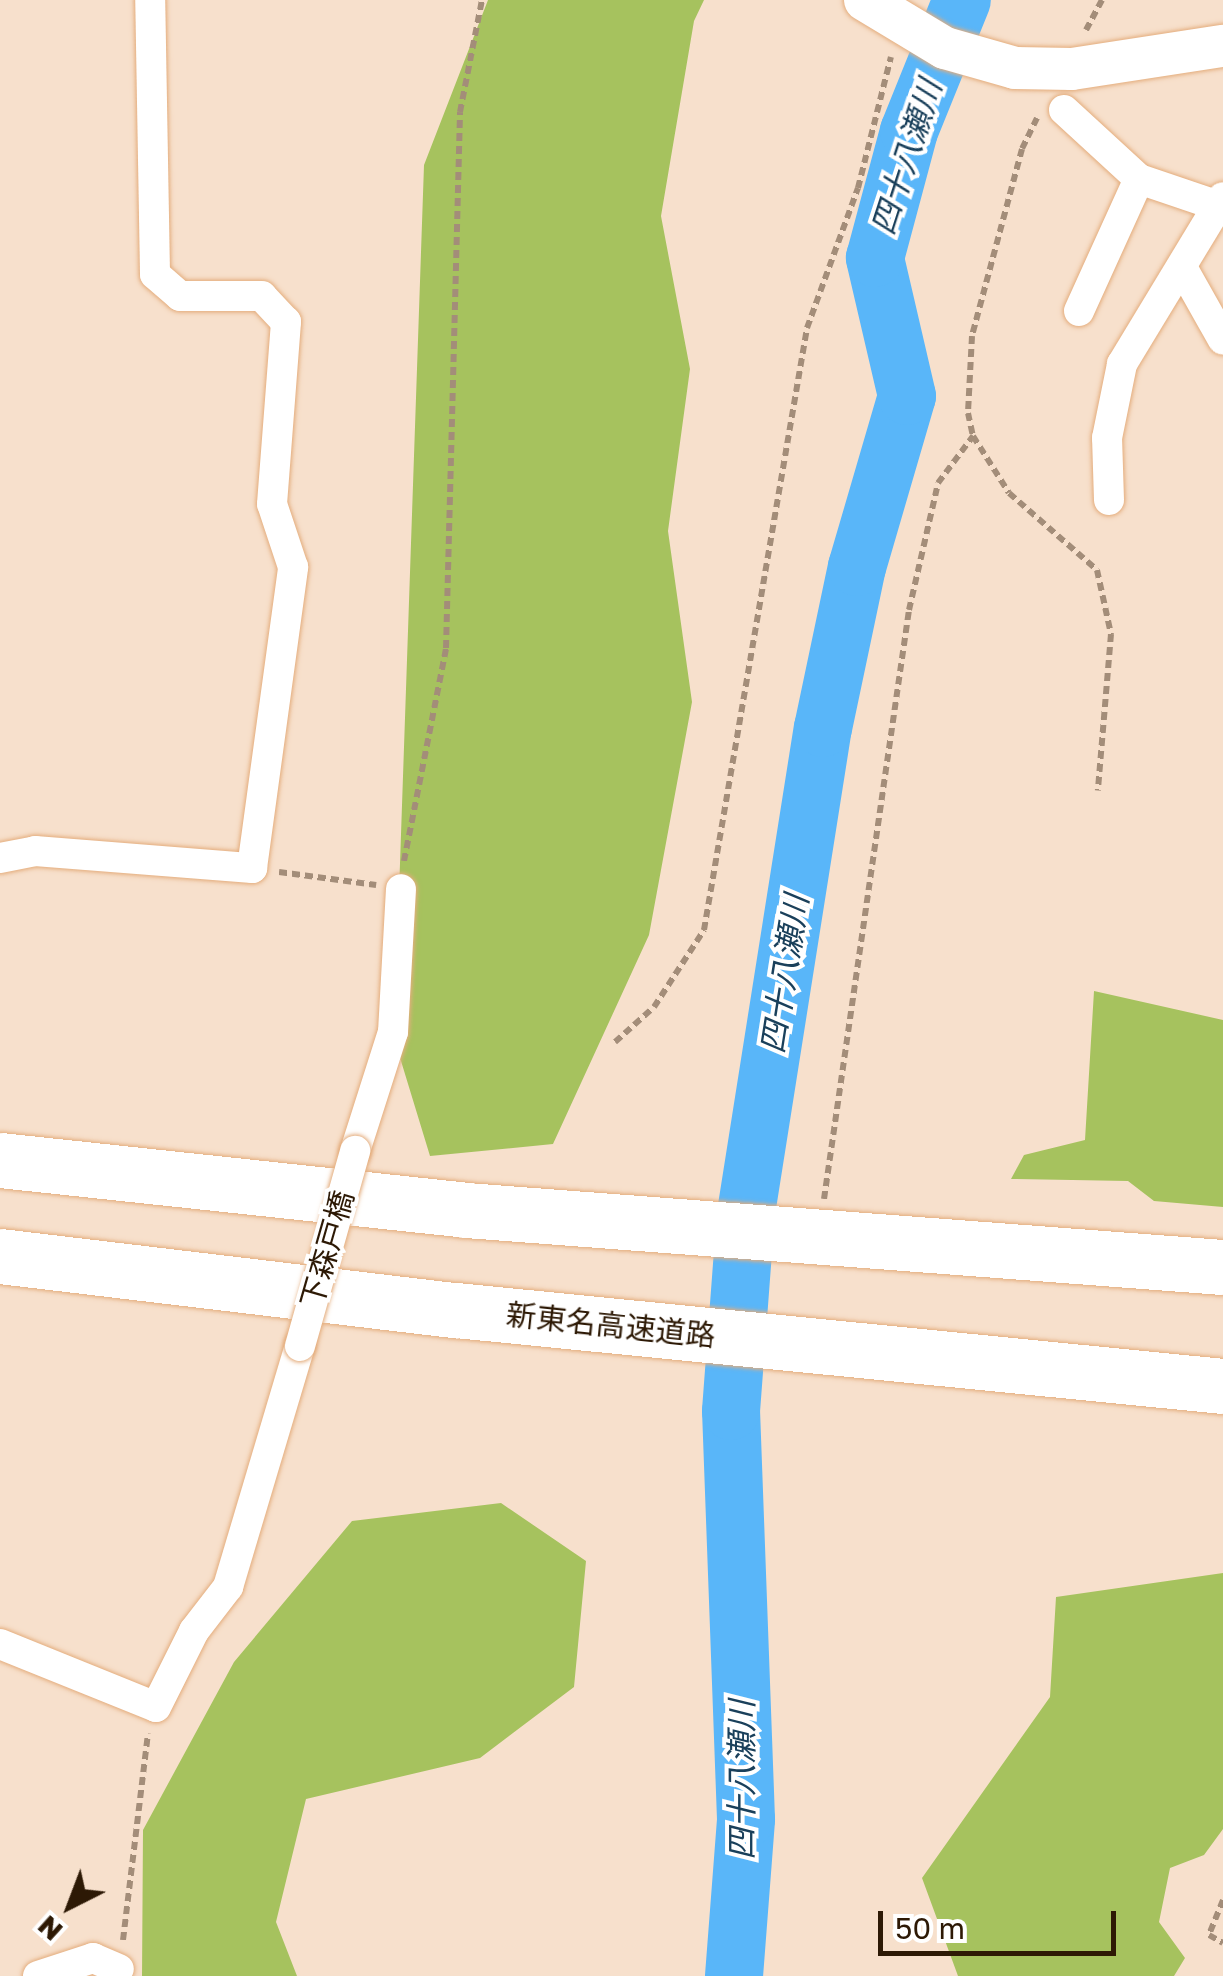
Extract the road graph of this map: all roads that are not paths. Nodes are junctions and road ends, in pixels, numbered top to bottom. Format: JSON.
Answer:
{"nodes":[{"id":1,"x":150,"y":0,"type":"edge"},
{"id":2,"x":865,"y":0,"type":"edge"},
{"id":3,"x":1223,"y":46,"type":"edge"},
{"id":4,"x":1057,"y":90,"type":"junction"},
{"id":5,"x":1139,"y":179,"type":"junction"},
{"id":6,"x":1219,"y":201,"type":"edge"},
{"id":7,"x":1182,"y":269,"type":"junction"},
{"id":8,"x":1079,"y":311,"type":"dead end"},
{"id":9,"x":1223,"y":340,"type":"edge"},
{"id":10,"x":1109,"y":500,"type":"dead end"},
{"id":11,"x":0,"y":858,"type":"edge"},
{"id":12,"x":400,"y":889,"type":"road end"},
{"id":13,"x":0,"y":1160,"type":"edge"},
{"id":14,"x":0,"y":1256,"type":"edge"},
{"id":15,"x":1223,"y":1267,"type":"edge"},
{"id":16,"x":1223,"y":1386,"type":"edge"},
{"id":17,"x":0,"y":1644,"type":"edge"},
{"id":18,"x":119,"y":1969,"type":"road end"},
{"id":19,"x":38,"y":1976,"type":"edge"}],
"edges":[{"from":1,"to":11,"type":"street"},
{"from":2,"to":4,"type":"street"},
{"from":3,"to":4,"type":"street"},
{"from":4,"to":5,"type":"street"},
{"from":5,"to":6,"type":"street"},
{"from":5,"to":8,"type":"street"},
{"from":6,"to":7,"type":"street"},
{"from":7,"to":9,"type":"street"},
{"from":7,"to":10,"type":"street"},
{"from":12,"to":17,"type":"street","name":"下森戸橋","bridge":true},
{"from":13,"to":15,"type":"highway"},
{"from":14,"to":16,"type":"highway","name":"新東名高速道路"},
{"from":18,"to":19,"type":"street"}]}
